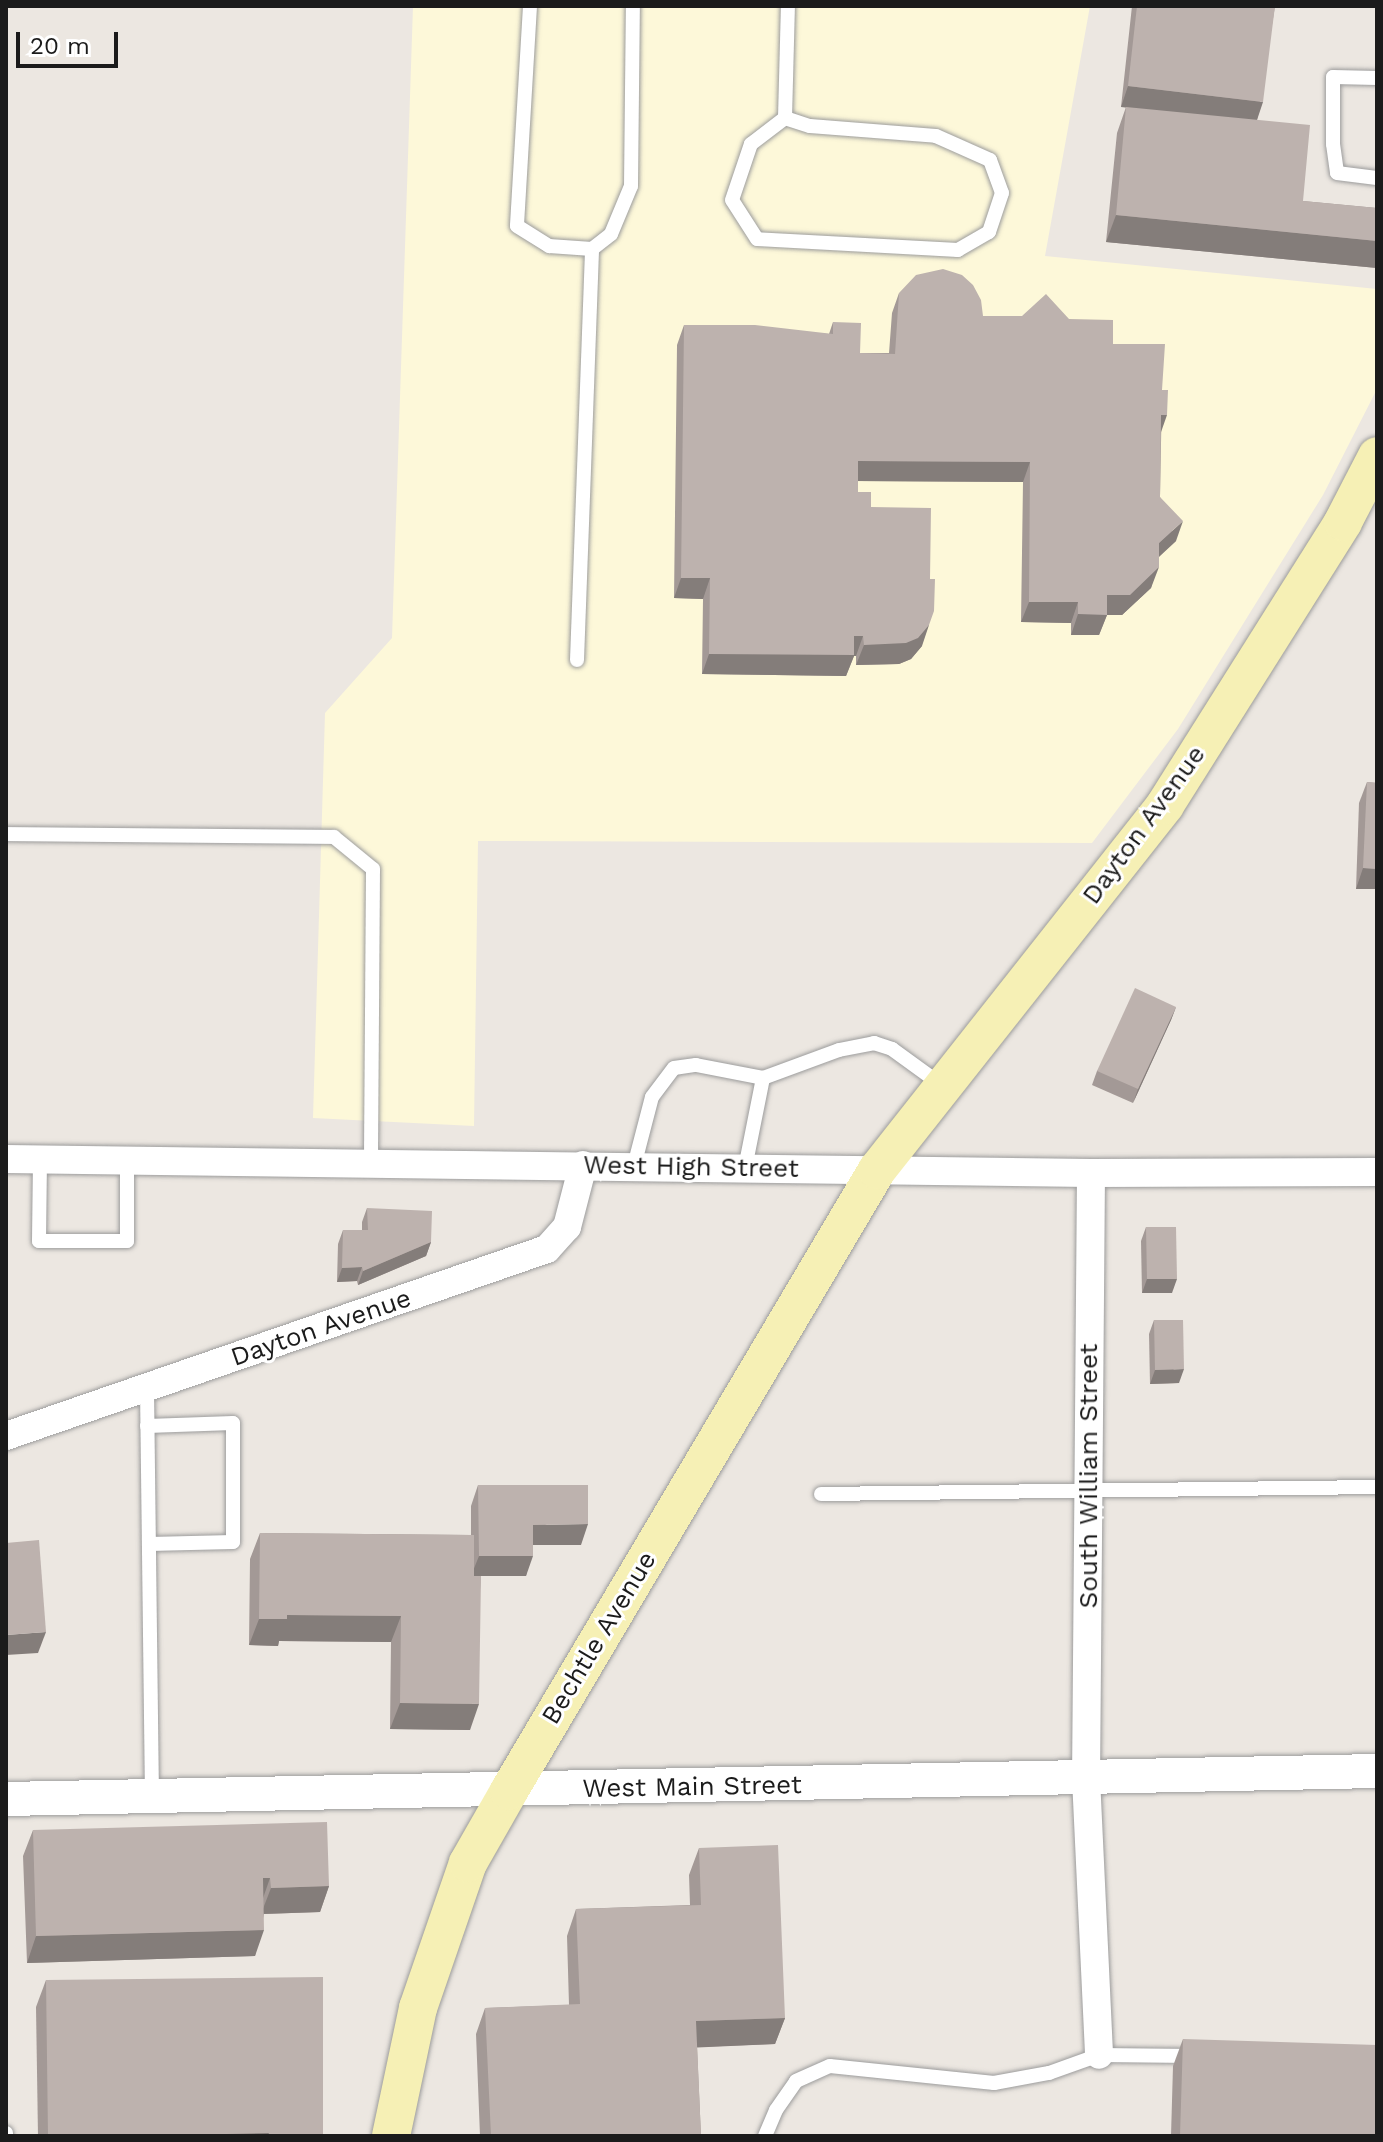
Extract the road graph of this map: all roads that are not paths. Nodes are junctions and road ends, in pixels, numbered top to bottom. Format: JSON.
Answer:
{"nodes":[{"id":1,"x":530,"y":6,"type":"edge"},
{"id":2,"x":633,"y":6,"type":"edge"},
{"id":3,"x":788,"y":6,"type":"edge"},
{"id":4,"x":1377,"y":78,"type":"edge"},
{"id":5,"x":785,"y":118,"type":"junction"},
{"id":6,"x":1377,"y":178,"type":"edge"},
{"id":7,"x":592,"y":249,"type":"junction"},
{"id":8,"x":1377,"y":456,"type":"edge"},
{"id":9,"x":577,"y":660,"type":"dead end"},
{"id":10,"x":6,"y":834,"type":"edge"},
{"id":11,"x":763,"y":1078,"type":"junction"},
{"id":12,"x":943,"y":1086,"type":"junction"},
{"id":13,"x":6,"y":1159,"type":"edge"},
{"id":14,"x":40,"y":1159,"type":"junction"},
{"id":15,"x":127,"y":1162,"type":"junction"},
{"id":16,"x":371,"y":1163,"type":"junction"},
{"id":17,"x":583,"y":1165,"type":"junction"},
{"id":18,"x":634,"y":1166,"type":"junction"},
{"id":19,"x":745,"y":1168,"type":"junction"},
{"id":20,"x":877,"y":1170,"type":"junction"},
{"id":21,"x":1377,"y":1172,"type":"edge"},
{"id":22,"x":1091,"y":1173,"type":"junction"},
{"id":23,"x":147,"y":1389,"type":"junction"},
{"id":24,"x":147,"y":1426,"type":"junction"},
{"id":25,"x":6,"y":1436,"type":"edge"},
{"id":26,"x":1377,"y":1487,"type":"edge"},
{"id":27,"x":1088,"y":1492,"type":"junction"},
{"id":28,"x":821,"y":1494,"type":"dead end"},
{"id":29,"x":149,"y":1544,"type":"junction"},
{"id":30,"x":1377,"y":1771,"type":"edge"},
{"id":31,"x":1086,"y":1778,"type":"junction"},
{"id":32,"x":509,"y":1791,"type":"junction"},
{"id":33,"x":152,"y":1797,"type":"junction"},
{"id":34,"x":6,"y":1799,"type":"edge"},
{"id":35,"x":1099,"y":2055,"type":"junction"},
{"id":36,"x":1208,"y":2056,"type":"edge"},
{"id":37,"x":391,"y":2136,"type":"edge"},
{"id":38,"x":765,"y":2136,"type":"edge"}],
"edges":[{"from":1,"to":7,"type":"lane"},
{"from":2,"to":7,"type":"lane"},
{"from":3,"to":5,"type":"lane"},
{"from":4,"to":6,"type":"lane"},
{"from":5,"to":5,"type":"lane"},
{"from":7,"to":9,"type":"lane"},
{"from":8,"to":12,"type":"main road","name":"Dayton Avenue"},
{"from":10,"to":16,"type":"lane"},
{"from":11,"to":12,"type":"lane"},
{"from":11,"to":18,"type":"lane"},
{"from":11,"to":19,"type":"lane"},
{"from":12,"to":20,"type":"main road","name":"Dayton Avenue"},
{"from":13,"to":14,"type":"street","name":"West High Street"},
{"from":14,"to":15,"type":"street","name":"West High Street"},
{"from":14,"to":15,"type":"lane"},
{"from":15,"to":16,"type":"street","name":"West High Street"},
{"from":16,"to":17,"type":"street","name":"West High Street"},
{"from":17,"to":18,"type":"street","name":"West High Street"},
{"from":17,"to":23,"type":"street","name":"Dayton Avenue"},
{"from":18,"to":19,"type":"street","name":"West High Street"},
{"from":19,"to":20,"type":"street","name":"West High Street"},
{"from":20,"to":22,"type":"street","name":"West High Street"},
{"from":20,"to":32,"type":"main road","name":"Bechtle Avenue"},
{"from":21,"to":22,"type":"street","name":"West High Street"},
{"from":22,"to":27,"type":"street","name":"South William Street"},
{"from":23,"to":24,"type":"lane"},
{"from":23,"to":25,"type":"street","name":"Dayton Avenue"},
{"from":24,"to":29,"type":"lane"},
{"from":24,"to":29,"type":"lane"},
{"from":26,"to":27,"type":"lane"},
{"from":27,"to":28,"type":"lane"},
{"from":27,"to":31,"type":"street","name":"South William Street"},
{"from":29,"to":33,"type":"lane"},
{"from":30,"to":31,"type":"street","name":"West Main Street"},
{"from":31,"to":32,"type":"street","name":"West Main Street"},
{"from":31,"to":35,"type":"street","name":"South William Street"},
{"from":32,"to":33,"type":"street","name":"West Main Street"},
{"from":32,"to":37,"type":"main road","name":"Bechtle Avenue"},
{"from":33,"to":34,"type":"street","name":"West Main Street"},
{"from":35,"to":36,"type":"lane"},
{"from":35,"to":38,"type":"lane"}]}
